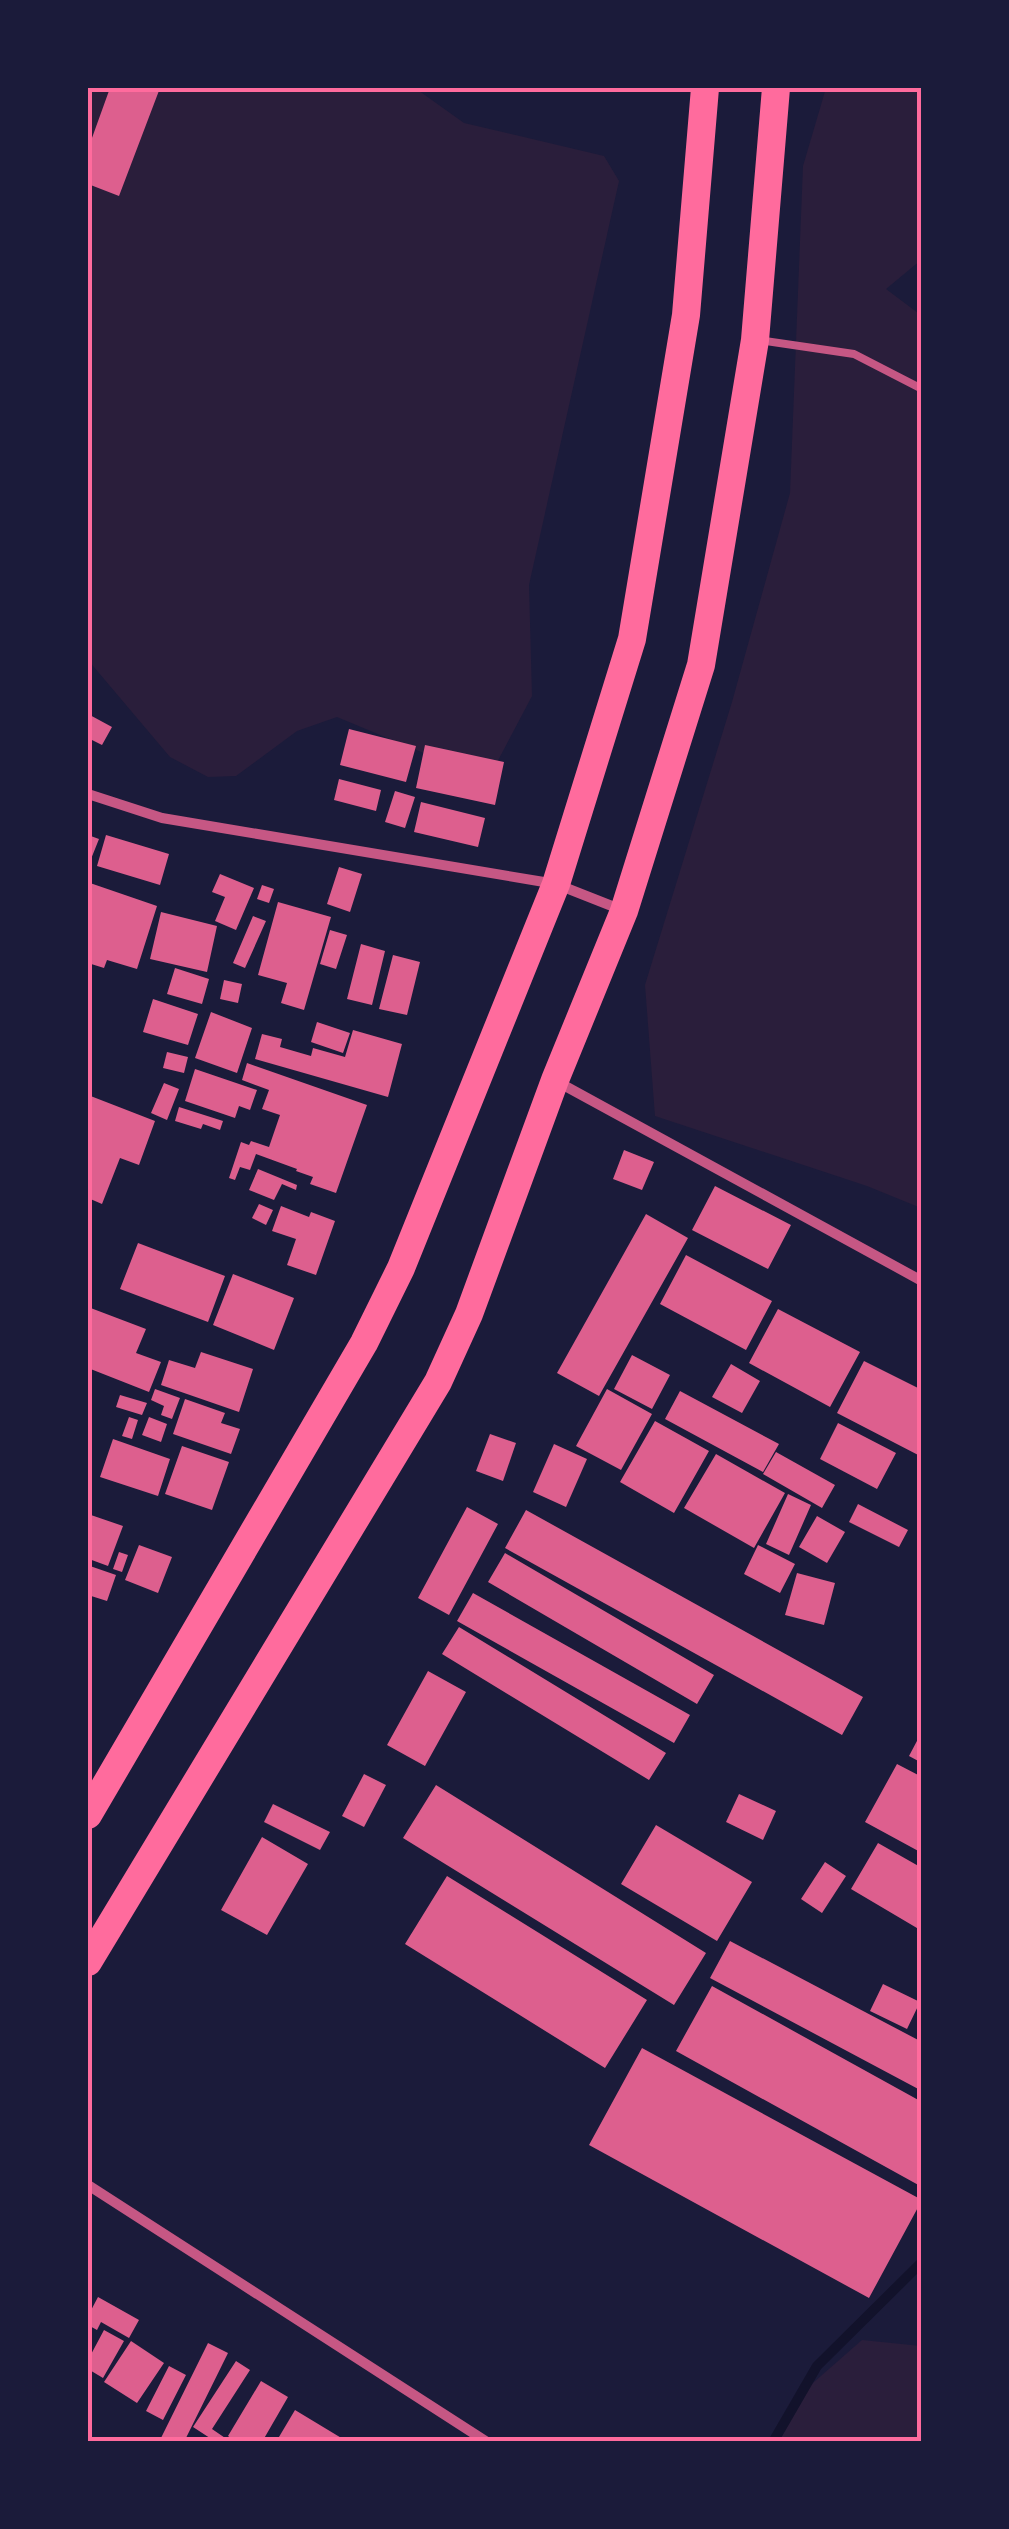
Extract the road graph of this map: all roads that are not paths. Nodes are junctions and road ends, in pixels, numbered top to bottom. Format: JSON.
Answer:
{"nodes":[{"id":1,"x":705,"y":88,"type":"edge"},
{"id":2,"x":776,"y":88,"type":"edge"},
{"id":3,"x":755,"y":340,"type":"junction"},
{"id":4,"x":922,"y":389,"type":"edge"},
{"id":5,"x":88,"y":794,"type":"edge"},
{"id":6,"x":556,"y":884,"type":"junction"},
{"id":7,"x":624,"y":911,"type":"junction"},
{"id":8,"x":555,"y":1080,"type":"junction"},
{"id":9,"x":922,"y":1281,"type":"edge"},
{"id":10,"x":88,"y":1815,"type":"edge"},
{"id":11,"x":88,"y":1962,"type":"edge"},
{"id":12,"x":88,"y":2185,"type":"edge"},
{"id":13,"x":488,"y":2442,"type":"edge"}],
"edges":[{"from":1,"to":6,"type":"highway"},
{"from":2,"to":3,"type":"highway"},
{"from":3,"to":4,"type":"lane"},
{"from":3,"to":7,"type":"highway"},
{"from":5,"to":6,"type":"street"},
{"from":6,"to":7,"type":"street"},
{"from":6,"to":10,"type":"highway"},
{"from":7,"to":8,"type":"highway"},
{"from":8,"to":9,"type":"street"},
{"from":8,"to":11,"type":"highway"},
{"from":12,"to":13,"type":"street"}]}
